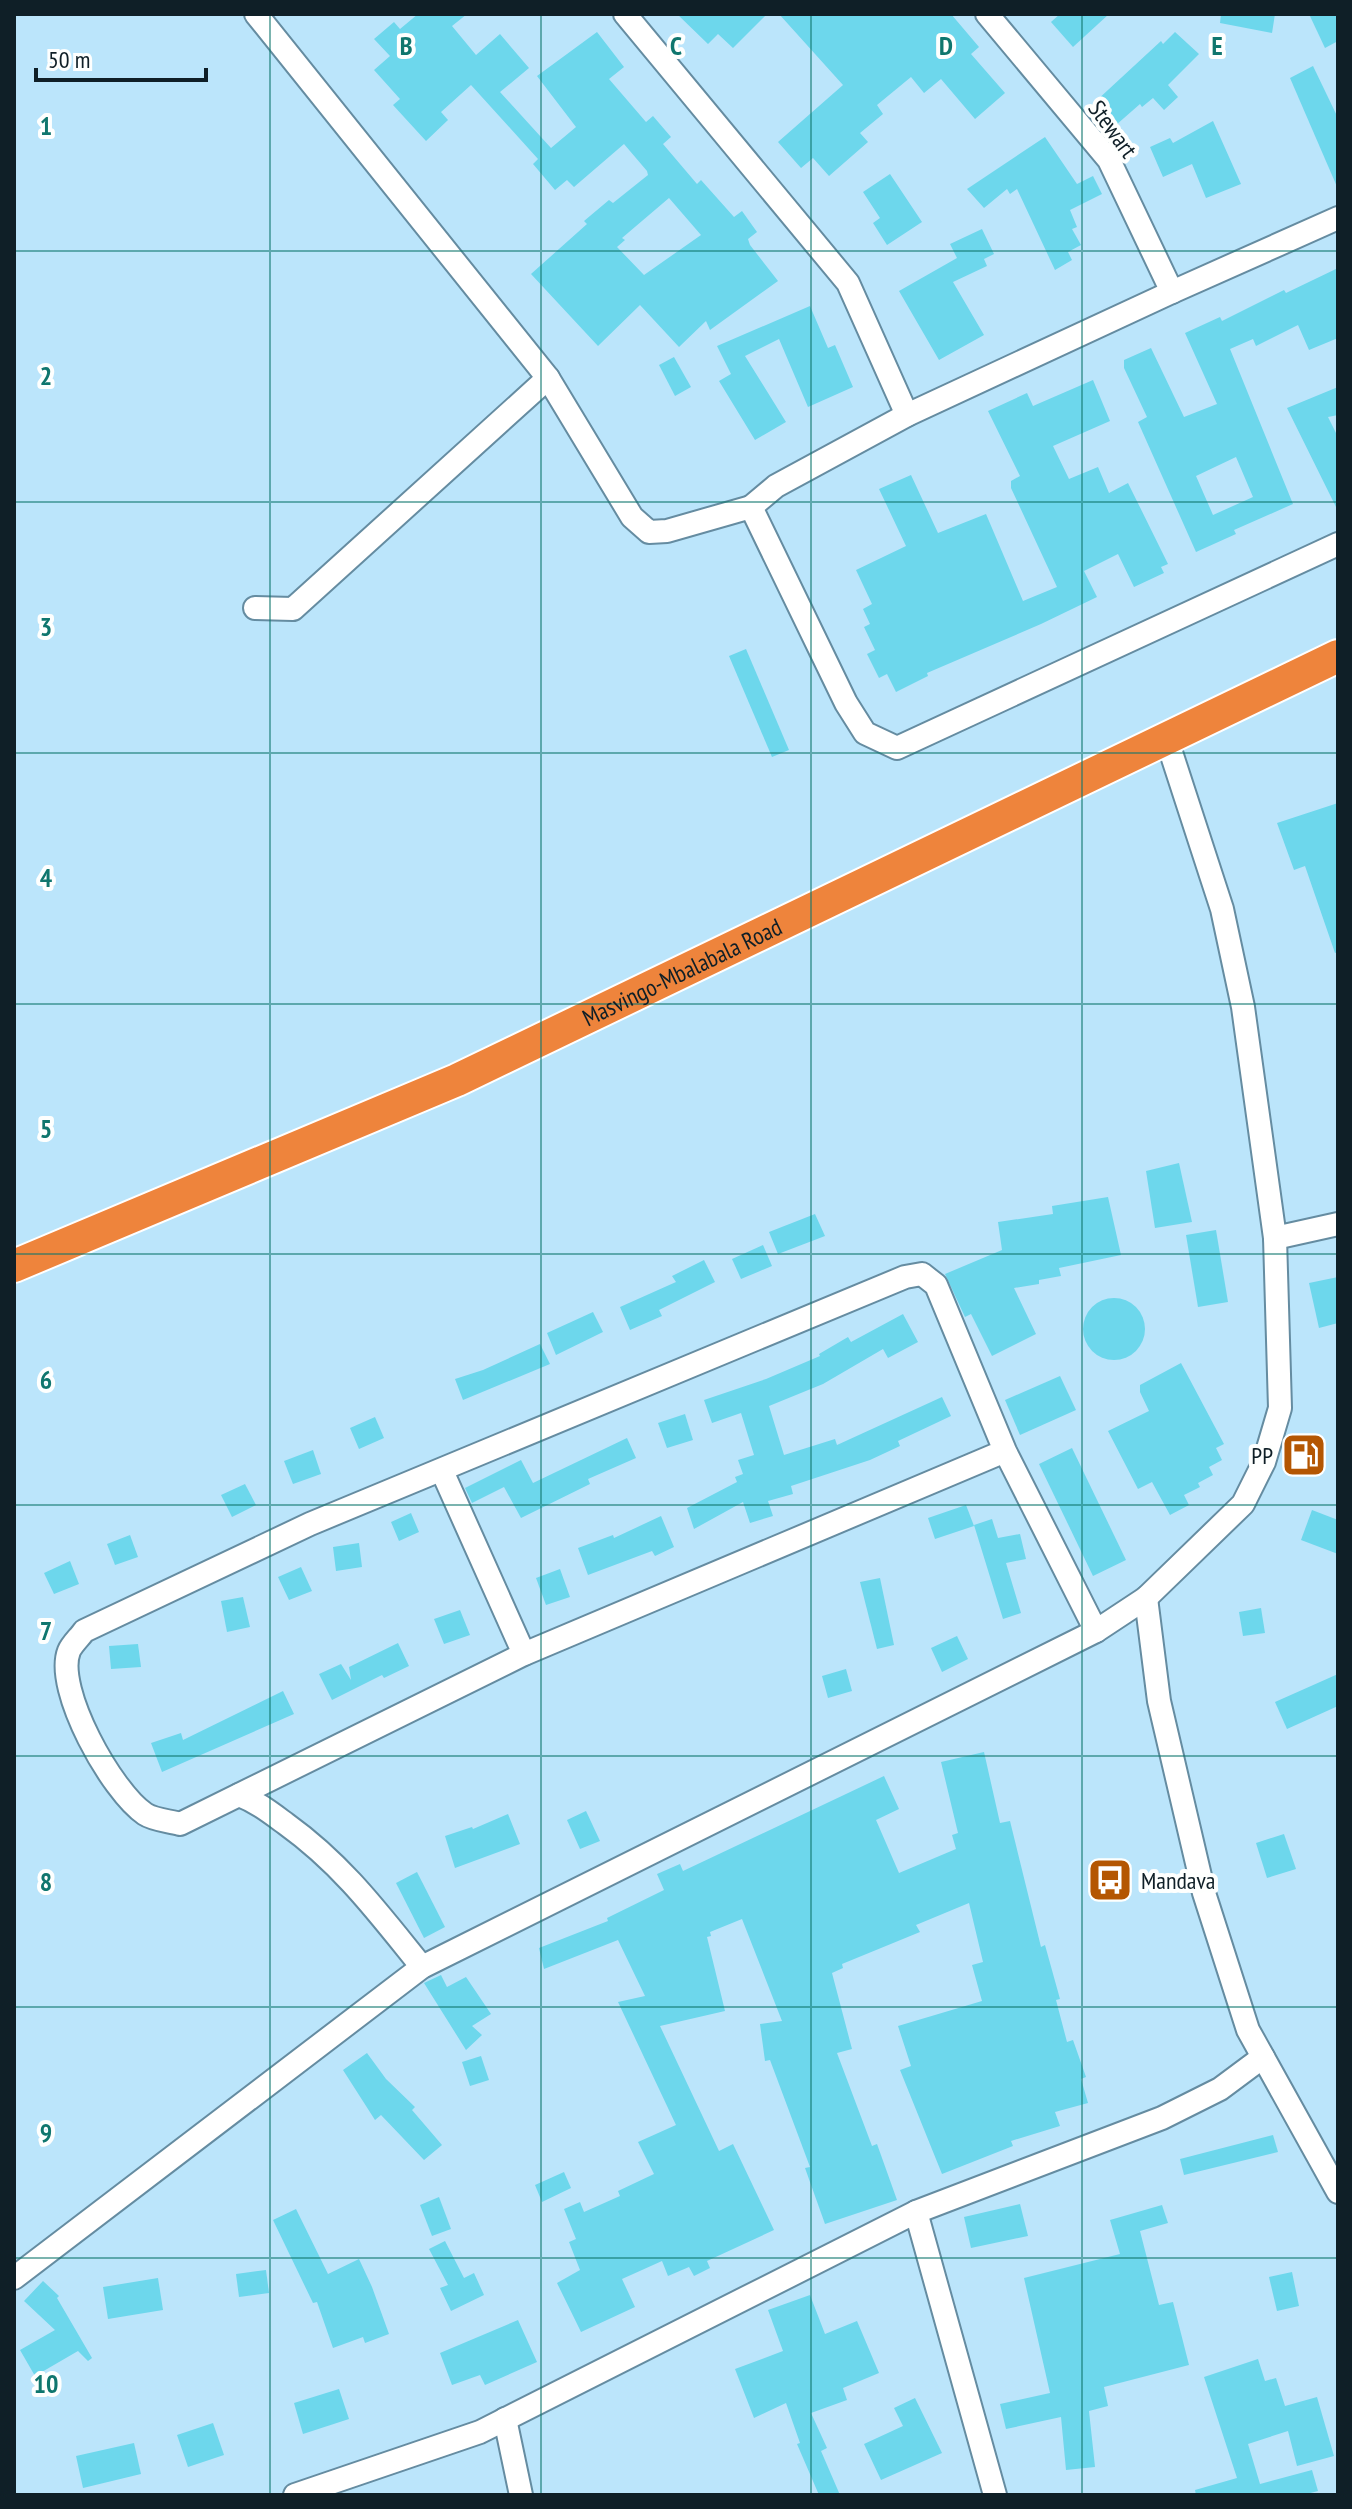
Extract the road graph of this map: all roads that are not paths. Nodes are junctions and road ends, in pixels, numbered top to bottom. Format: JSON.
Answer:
{"nodes":[{"id":1,"x":256,"y":14,"type":"edge"},
{"id":2,"x":625,"y":14,"type":"edge"},
{"id":3,"x":987,"y":14,"type":"edge"},
{"id":4,"x":1338,"y":218,"type":"edge"},
{"id":5,"x":1172,"y":292,"type":"junction"},
{"id":6,"x":548,"y":378,"type":"junction"},
{"id":7,"x":907,"y":415,"type":"junction"},
{"id":8,"x":751,"y":507,"type":"junction"},
{"id":9,"x":1338,"y":544,"type":"edge"},
{"id":10,"x":255,"y":608,"type":"dead end"},
{"id":11,"x":1338,"y":656,"type":"edge"},
{"id":12,"x":1167,"y":740,"type":"junction"},
{"id":13,"x":1338,"y":1224,"type":"edge"},
{"id":14,"x":1275,"y":1238,"type":"junction"},
{"id":15,"x":14,"y":1266,"type":"edge"},
{"id":16,"x":1005,"y":1451,"type":"junction"},
{"id":17,"x":442,"y":1471,"type":"junction"},
{"id":18,"x":1146,"y":1598,"type":"junction"},
{"id":19,"x":1096,"y":1631,"type":"junction"},
{"id":20,"x":524,"y":1654,"type":"junction"},
{"id":21,"x":239,"y":1795,"type":"junction"},
{"id":22,"x":422,"y":1967,"type":"junction"},
{"id":23,"x":1263,"y":2057,"type":"junction"},
{"id":24,"x":1338,"y":2192,"type":"edge"},
{"id":25,"x":916,"y":2212,"type":"junction"},
{"id":26,"x":14,"y":2278,"type":"edge"},
{"id":27,"x":505,"y":2419,"type":"junction"},
{"id":28,"x":295,"y":2495,"type":"edge"},
{"id":29,"x":521,"y":2495,"type":"edge"},
{"id":30,"x":995,"y":2495,"type":"edge"}],
"edges":[{"from":1,"to":6,"type":"street"},
{"from":2,"to":7,"type":"street"},
{"from":3,"to":5,"type":"street","name":"Stewart"},
{"from":4,"to":5,"type":"street"},
{"from":5,"to":7,"type":"street"},
{"from":6,"to":8,"type":"street"},
{"from":6,"to":10,"type":"street"},
{"from":7,"to":8,"type":"street"},
{"from":8,"to":9,"type":"street"},
{"from":11,"to":12,"type":"highway","name":"Masvingo-Mbalabala Road"},
{"from":12,"to":14,"type":"street"},
{"from":12,"to":15,"type":"highway","name":"Masvingo-Mbalabala Road"},
{"from":13,"to":14,"type":"street"},
{"from":14,"to":18,"type":"street"},
{"from":16,"to":17,"type":"street"},
{"from":16,"to":19,"type":"street"},
{"from":16,"to":20,"type":"street"},
{"from":17,"to":20,"type":"street"},
{"from":17,"to":21,"type":"street"},
{"from":18,"to":19,"type":"street"},
{"from":18,"to":23,"type":"street"},
{"from":19,"to":22,"type":"street"},
{"from":20,"to":21,"type":"street"},
{"from":21,"to":22,"type":"street"},
{"from":22,"to":26,"type":"street"},
{"from":23,"to":24,"type":"street"},
{"from":23,"to":25,"type":"street"},
{"from":25,"to":27,"type":"street"},
{"from":25,"to":30,"type":"street"},
{"from":27,"to":28,"type":"street"},
{"from":27,"to":29,"type":"street"}]}
